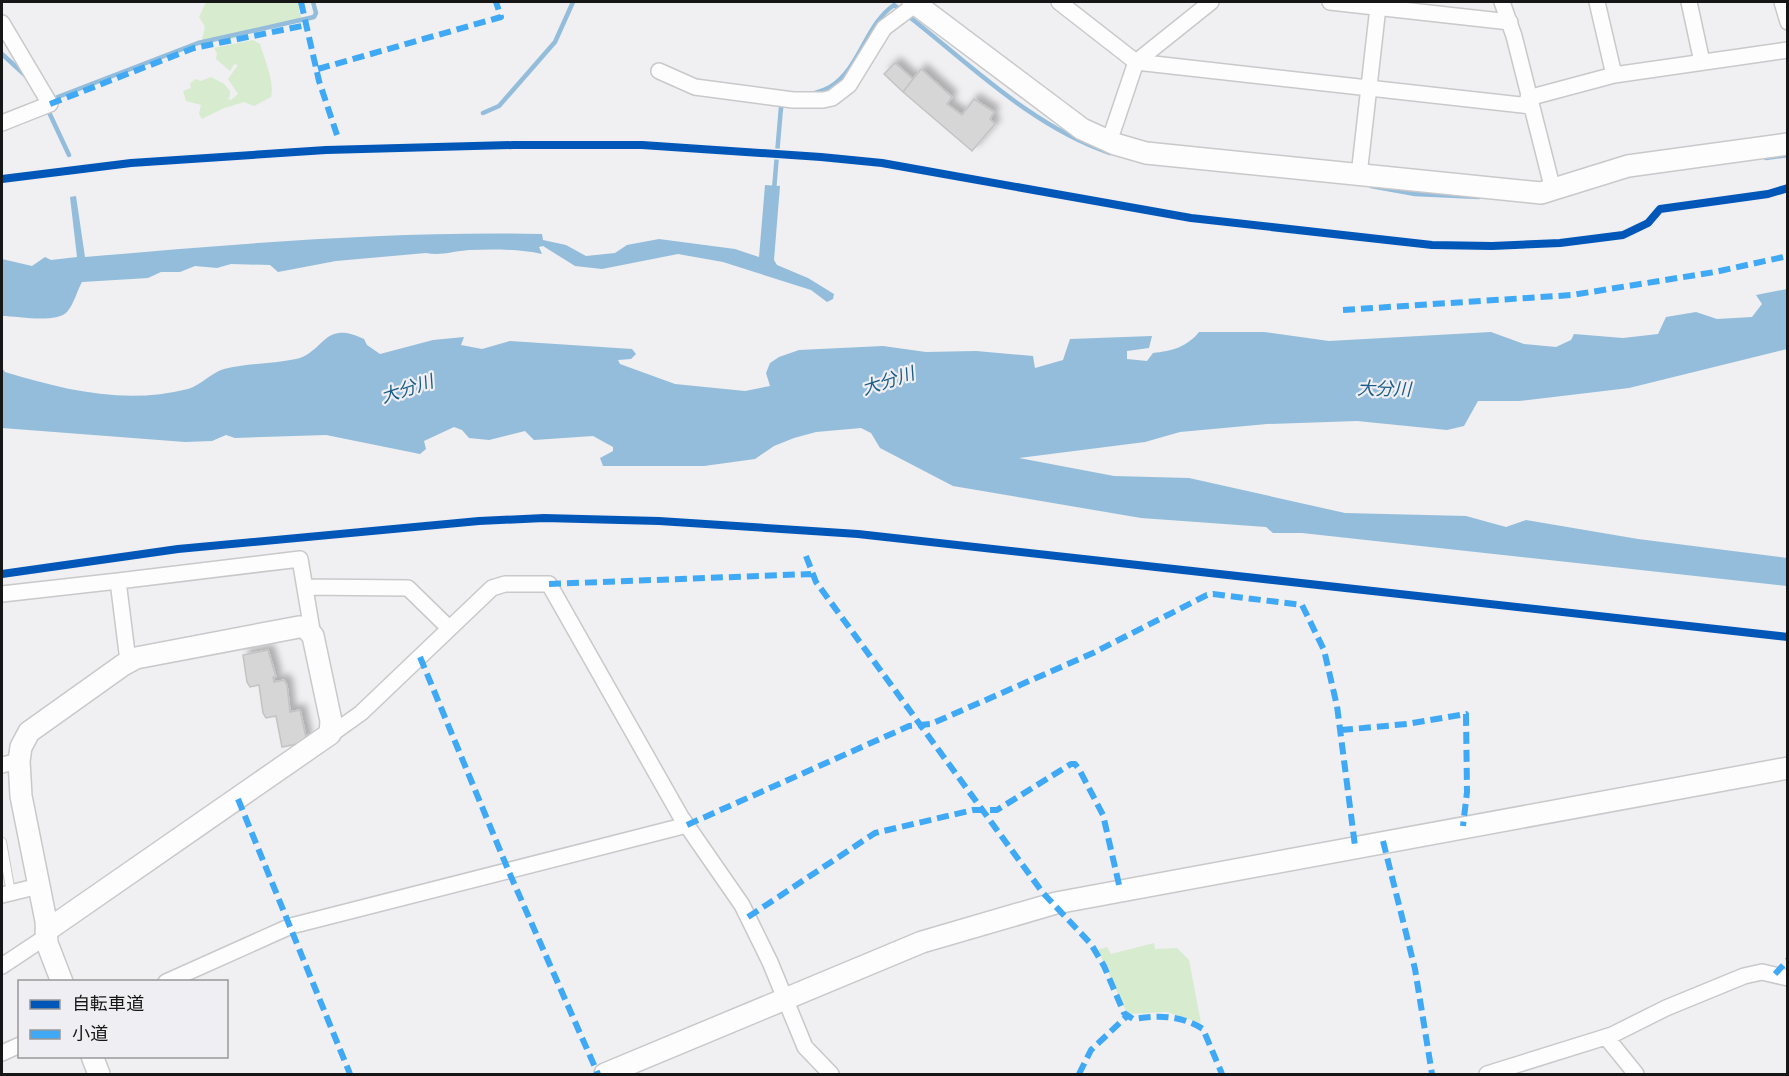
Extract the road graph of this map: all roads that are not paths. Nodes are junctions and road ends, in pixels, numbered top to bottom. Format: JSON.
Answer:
{"nodes":[{"id":1,"x":1210,"y":2,"type":"edge"},
{"id":2,"x":1330,"y":2,"type":"edge"},
{"id":3,"x":1502,"y":2,"type":"edge"},
{"id":4,"x":1597,"y":2,"type":"edge"},
{"id":5,"x":1689,"y":2,"type":"edge"},
{"id":6,"x":1782,"y":2,"type":"edge"},
{"id":7,"x":922,"y":4,"type":"edge"},
{"id":8,"x":1069,"y":4,"type":"edge"},
{"id":9,"x":1378,"y":7,"type":"junction"},
{"id":10,"x":1510,"y":22,"type":"junction"},
{"id":11,"x":1788,"y":22,"type":"edge"},
{"id":12,"x":2,"y":23,"type":"edge"},
{"id":13,"x":1788,"y":50,"type":"edge"},
{"id":14,"x":1136,"y":62,"type":"junction"},
{"id":15,"x":1702,"y":62,"type":"junction"},
{"id":16,"x":659,"y":71,"type":"dead end"},
{"id":17,"x":1614,"y":75,"type":"junction"},
{"id":18,"x":1368,"y":89,"type":"junction"},
{"id":19,"x":1529,"y":102,"type":"junction"},
{"id":20,"x":2,"y":123,"type":"edge"},
{"id":21,"x":1109,"y":142,"type":"junction"},
{"id":22,"x":1788,"y":144,"type":"edge"},
{"id":23,"x":1359,"y":175,"type":"junction"},
{"id":24,"x":1553,"y":190,"type":"junction"},
{"id":25,"x":118,"y":581,"type":"junction"},
{"id":26,"x":305,"y":587,"type":"junction"},
{"id":27,"x":2,"y":594,"type":"edge"},
{"id":28,"x":449,"y":628,"type":"junction"},
{"id":29,"x":313,"y":636,"type":"junction"},
{"id":30,"x":128,"y":662,"type":"junction"},
{"id":31,"x":326,"y":738,"type":"junction"},
{"id":32,"x":10,"y":763,"type":"edge"},
{"id":33,"x":1788,"y":768,"type":"edge"},
{"id":34,"x":687,"y":825,"type":"junction"},
{"id":35,"x":2,"y":842,"type":"edge"},
{"id":36,"x":39,"y":886,"type":"junction"},
{"id":37,"x":6,"y":894,"type":"edge"},
{"id":38,"x":47,"y":934,"type":"junction"},
{"id":39,"x":2,"y":966,"type":"edge"},
{"id":40,"x":1788,"y":978,"type":"edge"},
{"id":41,"x":62,"y":980,"type":"edge"},
{"id":42,"x":168,"y":980,"type":"edge"},
{"id":43,"x":786,"y":998,"type":"junction"},
{"id":44,"x":1606,"y":1037,"type":"junction"},
{"id":45,"x":18,"y":1046,"type":"edge"},
{"id":46,"x":2,"y":1053,"type":"edge"},
{"id":47,"x":93,"y":1058,"type":"edge"},
{"id":48,"x":99,"y":1074,"type":"edge"},
{"id":49,"x":605,"y":1074,"type":"edge"},
{"id":50,"x":831,"y":1074,"type":"edge"},
{"id":51,"x":1487,"y":1074,"type":"edge"},
{"id":52,"x":1636,"y":1074,"type":"edge"}],
"edges":[{"from":1,"to":14,"type":"street"},
{"from":2,"to":9,"type":"street"},
{"from":3,"to":10,"type":"street"},
{"from":4,"to":17,"type":"street"},
{"from":5,"to":15,"type":"street"},
{"from":6,"to":11,"type":"street"},
{"from":7,"to":16,"type":"street"},
{"from":7,"to":21,"type":"street"},
{"from":8,"to":14,"type":"street"},
{"from":9,"to":10,"type":"street"},
{"from":9,"to":18,"type":"street"},
{"from":10,"to":19,"type":"street"},
{"from":12,"to":20,"type":"street"},
{"from":13,"to":15,"type":"street"},
{"from":14,"to":18,"type":"street"},
{"from":14,"to":21,"type":"street"},
{"from":15,"to":17,"type":"street"},
{"from":17,"to":19,"type":"street"},
{"from":18,"to":19,"type":"street"},
{"from":18,"to":23,"type":"street"},
{"from":19,"to":24,"type":"street"},
{"from":21,"to":23,"type":"street"},
{"from":22,"to":24,"type":"street"},
{"from":23,"to":24,"type":"street"},
{"from":25,"to":26,"type":"street"},
{"from":25,"to":27,"type":"street"},
{"from":25,"to":30,"type":"street"},
{"from":26,"to":28,"type":"street"},
{"from":26,"to":29,"type":"street"},
{"from":28,"to":31,"type":"street"},
{"from":28,"to":34,"type":"street"},
{"from":29,"to":30,"type":"street"},
{"from":29,"to":31,"type":"street"},
{"from":30,"to":32,"type":"street"},
{"from":31,"to":38,"type":"street"},
{"from":32,"to":36,"type":"street"},
{"from":33,"to":43,"type":"street"},
{"from":34,"to":42,"type":"street"},
{"from":34,"to":43,"type":"street"},
{"from":35,"to":37,"type":"lane"},
{"from":36,"to":37,"type":"street"},
{"from":36,"to":38,"type":"street"},
{"from":38,"to":39,"type":"street"},
{"from":38,"to":41,"type":"street"},
{"from":40,"to":44,"type":"street"},
{"from":43,"to":49,"type":"street"},
{"from":43,"to":50,"type":"street"},
{"from":44,"to":51,"type":"street"},
{"from":44,"to":52,"type":"street"},
{"from":45,"to":46,"type":"street"},
{"from":47,"to":48,"type":"street"}]}
